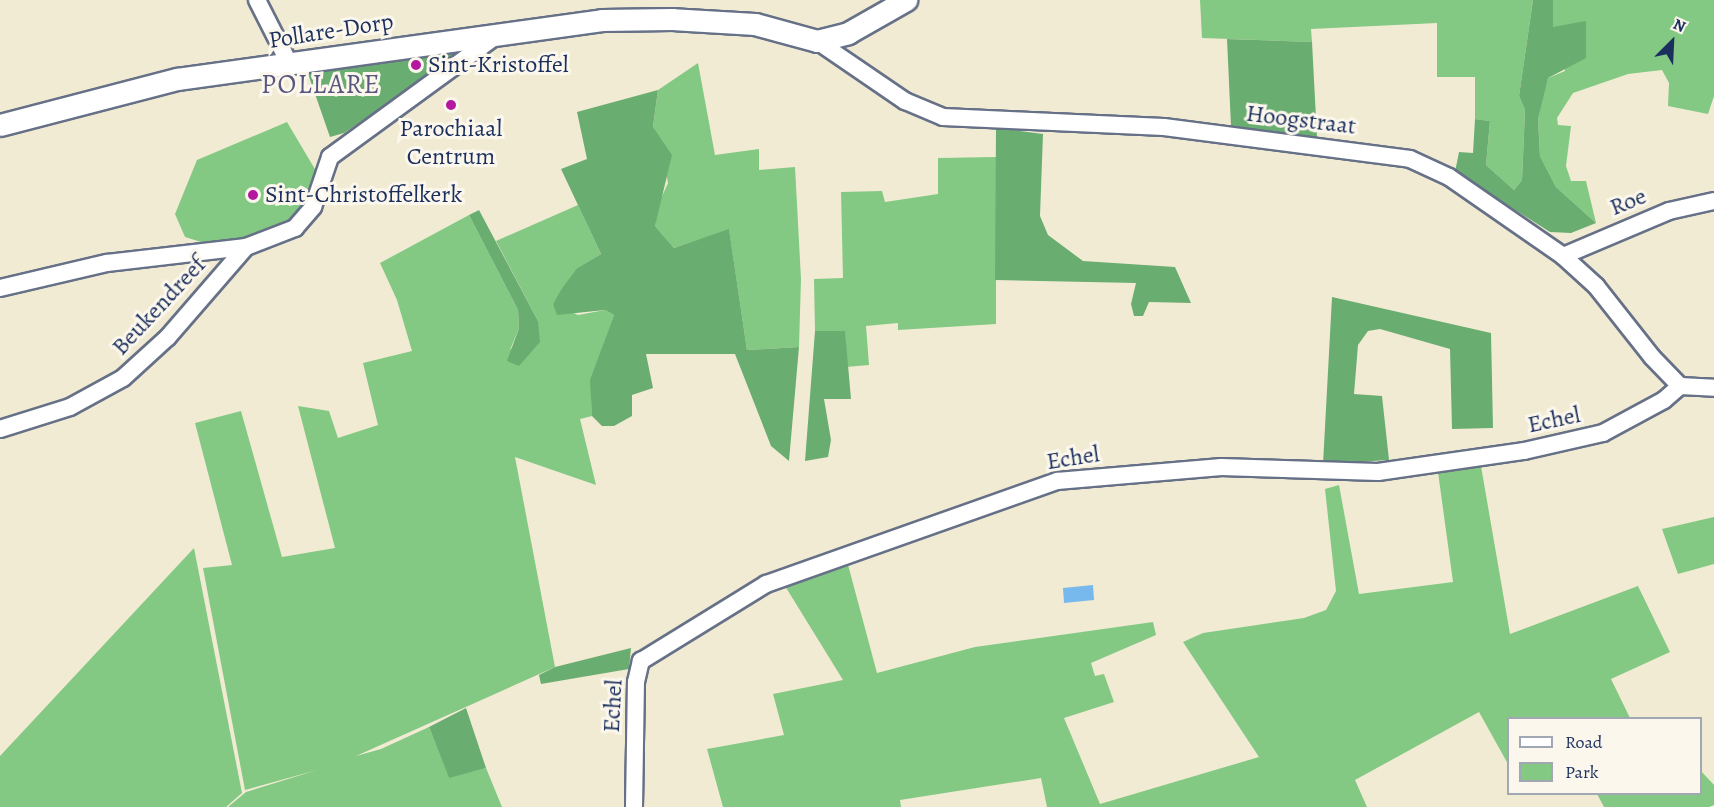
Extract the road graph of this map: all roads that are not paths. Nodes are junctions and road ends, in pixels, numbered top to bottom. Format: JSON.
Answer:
{"nodes":[{"id":1,"x":257,"y":0,"type":"edge"},
{"id":2,"x":906,"y":0,"type":"edge"},
{"id":3,"x":499,"y":33,"type":"junction"},
{"id":4,"x":817,"y":41,"type":"junction"},
{"id":5,"x":289,"y":63,"type":"junction"},
{"id":6,"x":0,"y":125,"type":"edge"},
{"id":7,"x":1714,"y":201,"type":"edge"},
{"id":8,"x":246,"y":247,"type":"junction"},
{"id":9,"x":1563,"y":256,"type":"junction"},
{"id":10,"x":0,"y":288,"type":"edge"},
{"id":11,"x":1680,"y":386,"type":"junction"},
{"id":12,"x":1714,"y":388,"type":"edge"},
{"id":13,"x":0,"y":429,"type":"edge"},
{"id":14,"x":634,"y":807,"type":"edge"}],
"edges":[{"from":1,"to":5,"type":"street"},
{"from":2,"to":4,"type":"street"},
{"from":3,"to":4,"type":"street","name":"Pollare-Dorp"},
{"from":3,"to":5,"type":"street","name":"Pollare-Dorp"},
{"from":3,"to":8,"type":"street"},
{"from":4,"to":9,"type":"street","name":"Hoogstraat"},
{"from":5,"to":6,"type":"street","name":"Pollare-Dorp"},
{"from":7,"to":9,"type":"street","name":"Roe"},
{"from":8,"to":10,"type":"street"},
{"from":8,"to":13,"type":"street","name":"Beukendreef"},
{"from":9,"to":11,"type":"street","name":"Hoogstraat"},
{"from":11,"to":12,"type":"street"},
{"from":11,"to":14,"type":"street","name":"Echel"}]}
